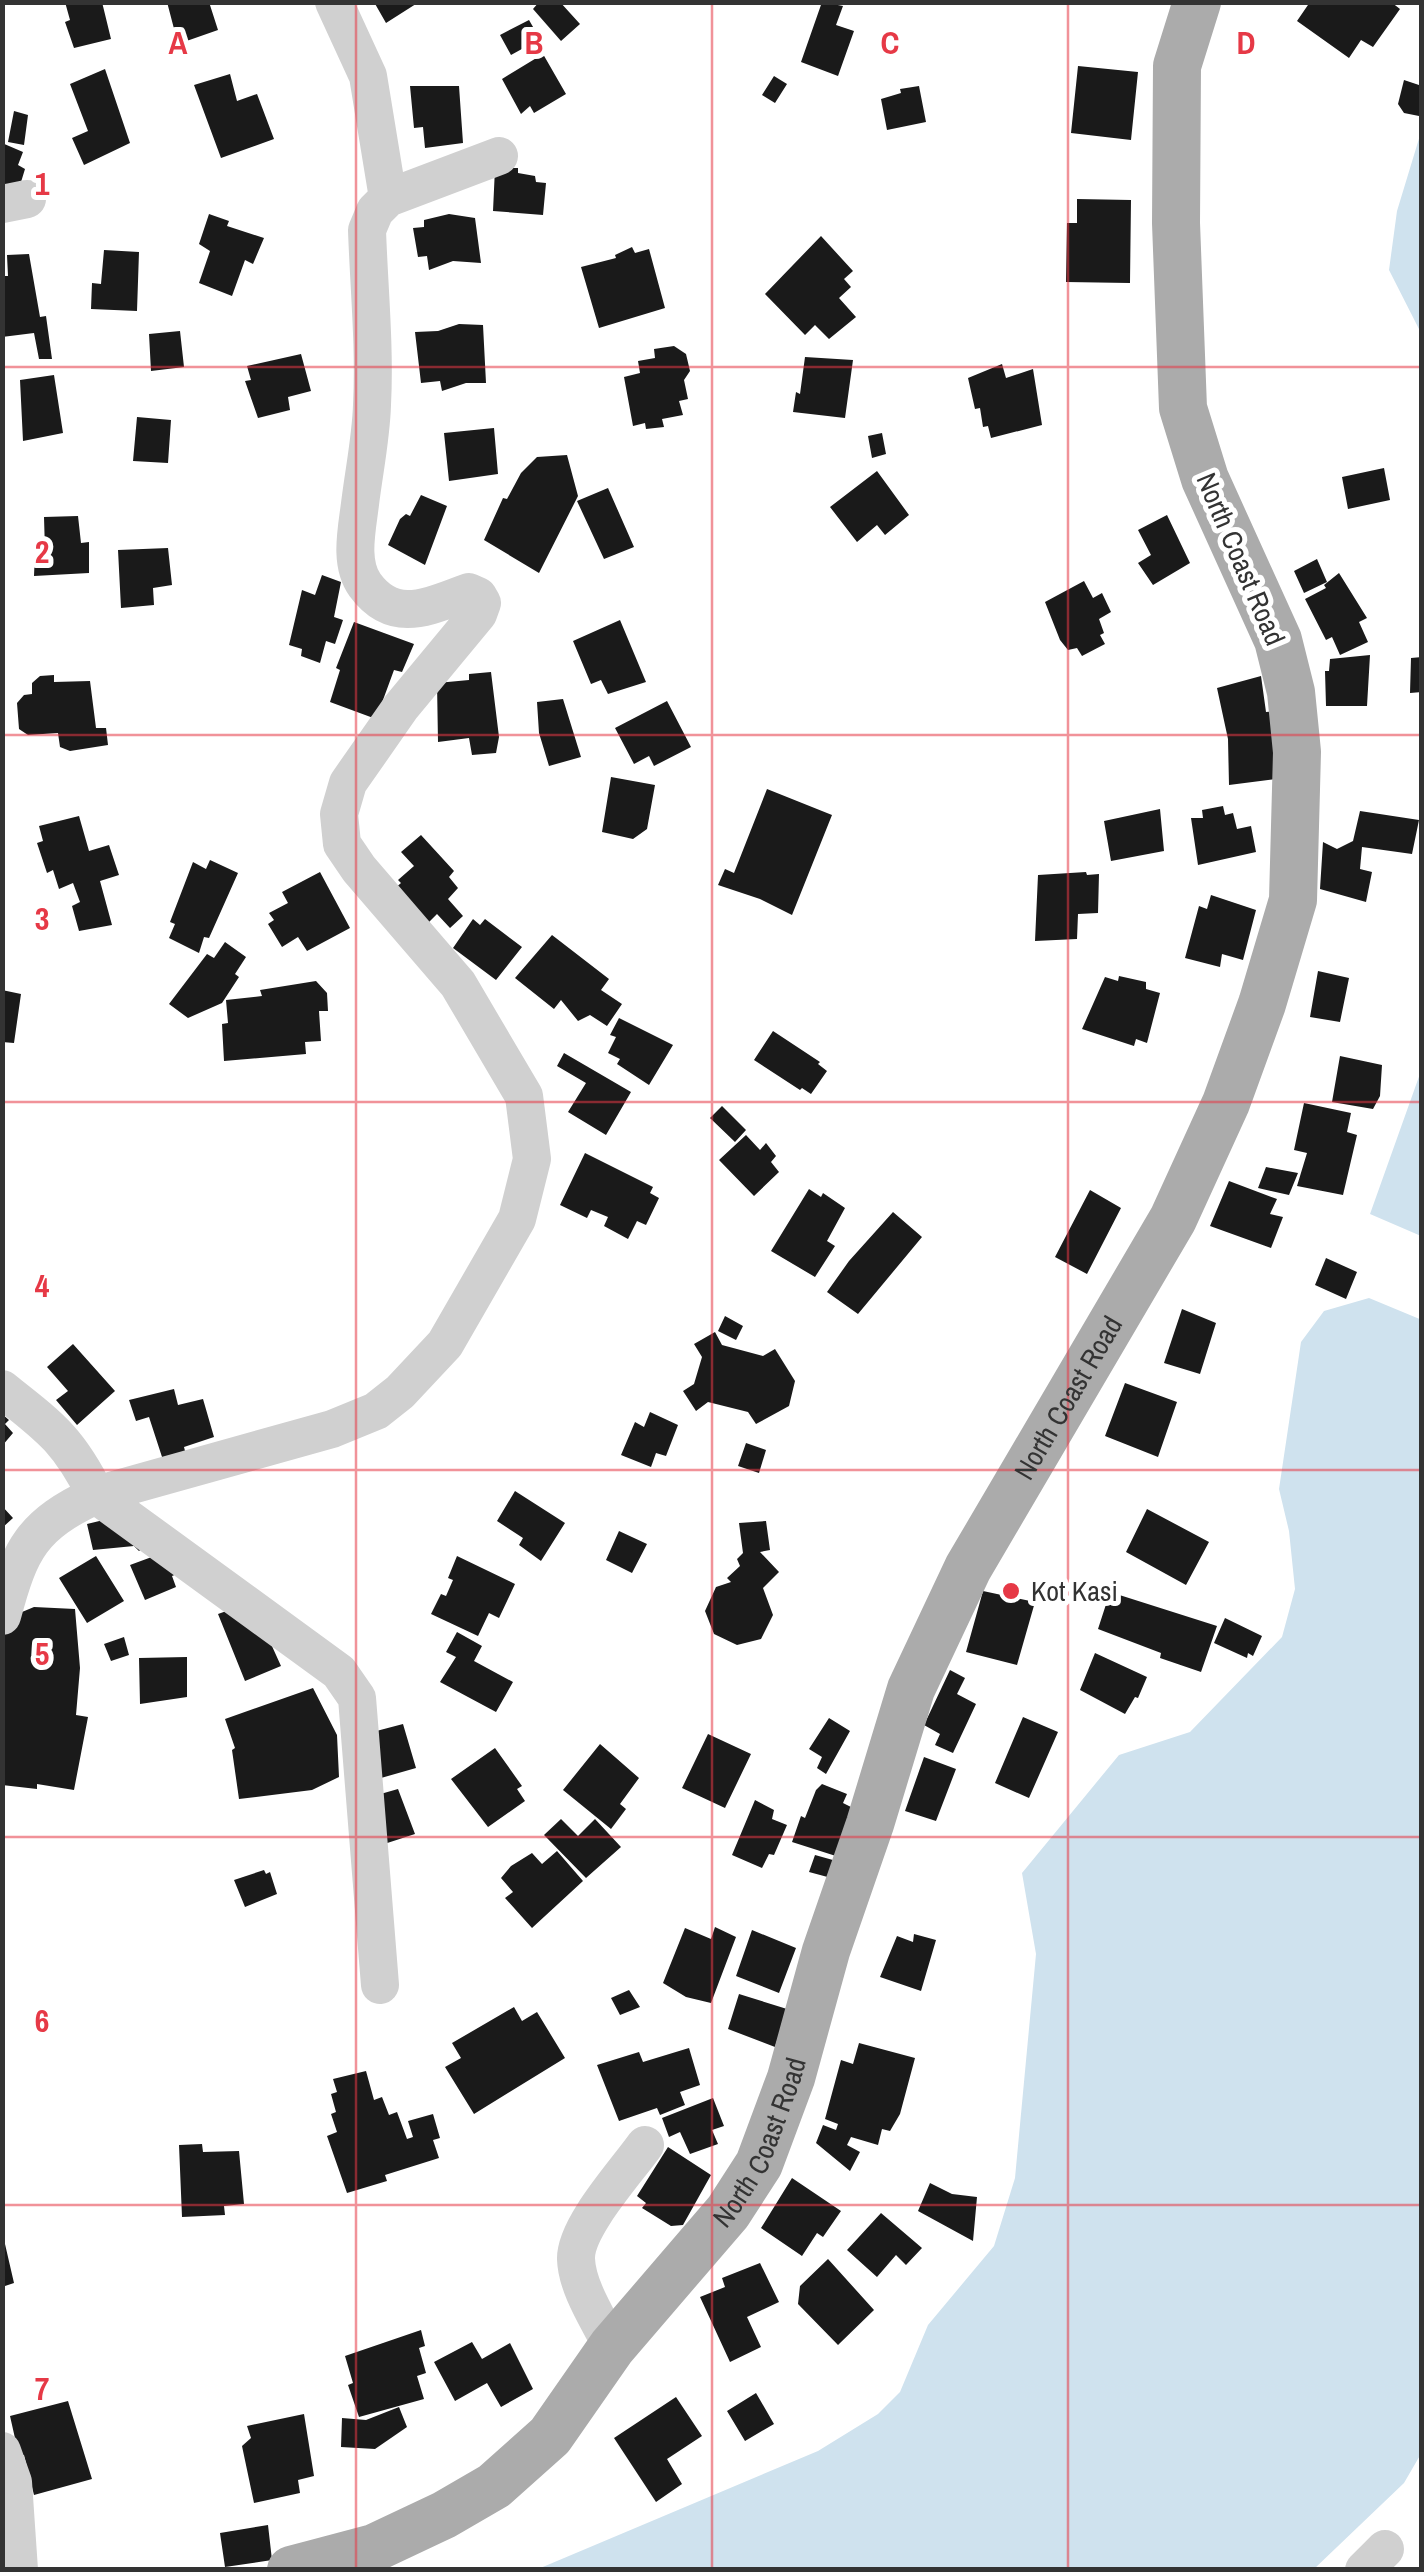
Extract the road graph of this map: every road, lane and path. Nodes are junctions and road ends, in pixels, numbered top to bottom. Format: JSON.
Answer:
{"nodes":[{"id":1,"x":334,"y":2,"type":"edge"},
{"id":2,"x":1197,"y":2,"type":"edge"},
{"id":3,"x":500,"y":156,"type":"dead end"},
{"id":4,"x":388,"y":198,"type":"junction"},
{"id":5,"x":2,"y":1389,"type":"edge"},
{"id":6,"x":96,"y":1494,"type":"junction"},
{"id":7,"x":2,"y":1616,"type":"edge"},
{"id":8,"x":380,"y":1985,"type":"dead end"},
{"id":9,"x":645,"y":2145,"type":"dead end"},
{"id":10,"x":612,"y":2346,"type":"junction"},
{"id":11,"x":2,"y":2451,"type":"edge"},
{"id":12,"x":19,"y":2570,"type":"edge"},
{"id":13,"x":291,"y":2570,"type":"edge"}],
"edges":[{"from":1,"to":4,"type":"street"},
{"from":2,"to":10,"type":"main road","name":"North Coast Road"},
{"from":3,"to":4,"type":"street"},
{"from":4,"to":6,"type":"street"},
{"from":5,"to":6,"type":"street"},
{"from":6,"to":7,"type":"street"},
{"from":6,"to":8,"type":"street"},
{"from":9,"to":10,"type":"street"},
{"from":10,"to":13,"type":"main road","name":"North Coast Road"},
{"from":11,"to":12,"type":"street"}]}
